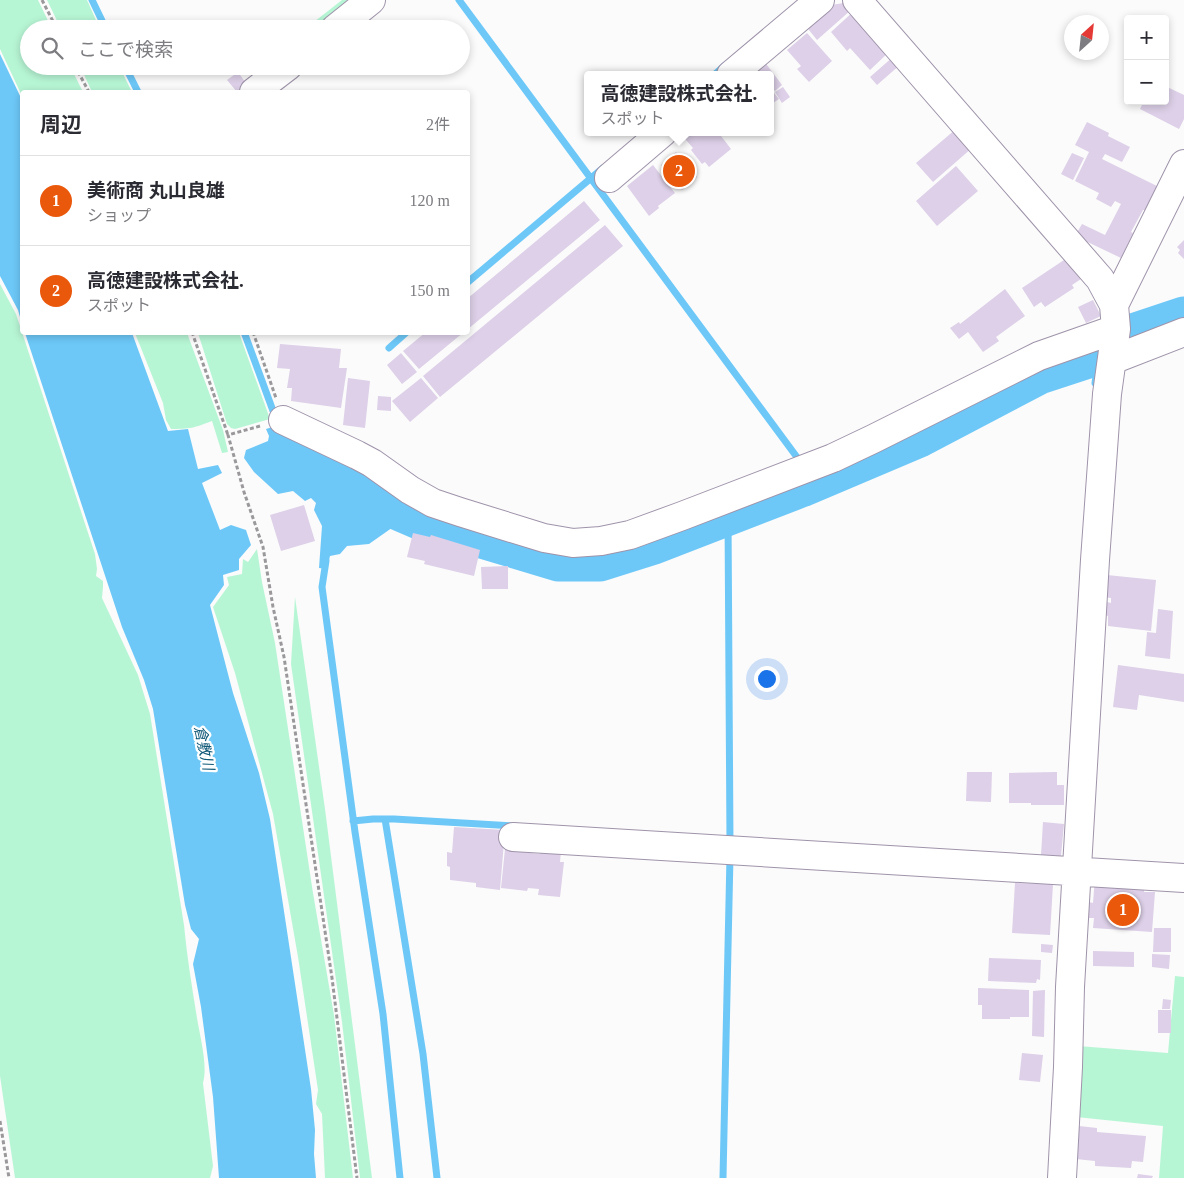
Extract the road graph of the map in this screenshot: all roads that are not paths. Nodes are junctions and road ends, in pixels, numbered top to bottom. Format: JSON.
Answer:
{"nodes":[{"id":1,"x":372,"y":0,"type":"edge"},
{"id":2,"x":820,"y":0,"type":"edge"},
{"id":3,"x":857,"y":0,"type":"edge"},
{"id":4,"x":346,"y":20,"type":"edge"},
{"id":5,"x":736,"y":71,"type":"edge"},
{"id":6,"x":276,"y":75,"type":"edge"},
{"id":7,"x":257,"y":90,"type":"edge"},
{"id":8,"x":658,"y":136,"type":"edge"},
{"id":9,"x":1184,"y":164,"type":"edge"},
{"id":10,"x":609,"y":178,"type":"dead end"},
{"id":11,"x":1184,"y":332,"type":"edge"},
{"id":12,"x":1114,"y":336,"type":"junction"},
{"id":13,"x":274,"y":422,"type":"road end"},
{"id":14,"x":513,"y":837,"type":"dead end"},
{"id":15,"x":1077,"y":872,"type":"junction"},
{"id":16,"x":1184,"y":878,"type":"edge"},
{"id":17,"x":1062,"y":1178,"type":"edge"}],
"edges":[{"from":1,"to":4,"type":"street"},
{"from":2,"to":5,"type":"street"},
{"from":3,"to":12,"type":"street"},
{"from":6,"to":7,"type":"street"},
{"from":8,"to":10,"type":"street"},
{"from":9,"to":12,"type":"street"},
{"from":11,"to":12,"type":"street"},
{"from":12,"to":13,"type":"street"},
{"from":12,"to":15,"type":"street"},
{"from":14,"to":15,"type":"street"},
{"from":15,"to":16,"type":"street"},
{"from":15,"to":17,"type":"street"}]}
